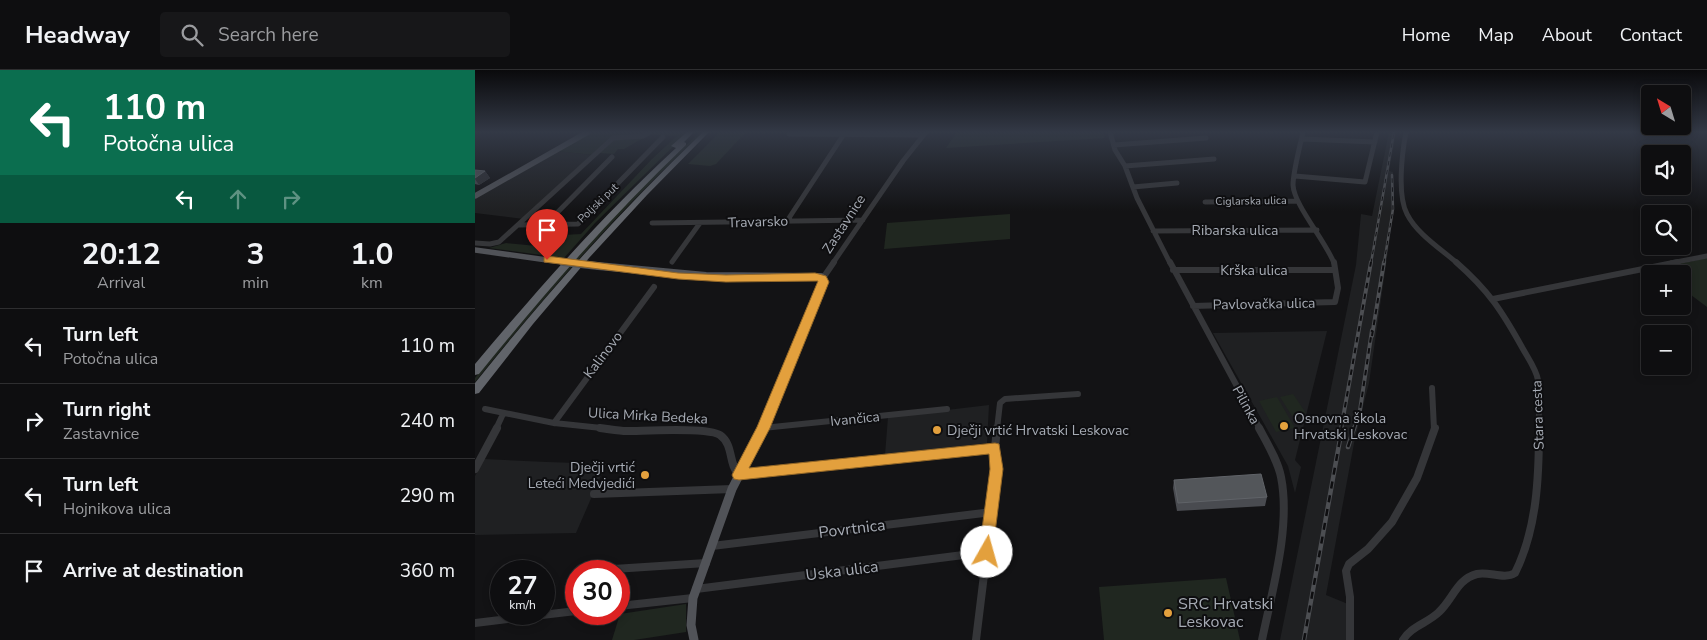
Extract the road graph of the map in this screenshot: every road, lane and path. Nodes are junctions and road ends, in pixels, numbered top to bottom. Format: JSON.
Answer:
{"nodes":[{"id":1,"x":678,"y":158,"type":"edge"},
{"id":2,"x":541,"y":159,"type":"edge"},
{"id":3,"x":591,"y":159,"type":"edge"},
{"id":4,"x":610,"y":159,"type":"edge"},
{"id":5,"x":642,"y":159,"type":"edge"},
{"id":6,"x":663,"y":159,"type":"edge"},
{"id":7,"x":668,"y":159,"type":"edge"},
{"id":8,"x":828,"y":159,"type":"edge"},
{"id":9,"x":905,"y":159,"type":"edge"},
{"id":10,"x":1121,"y":159,"type":"edge"},
{"id":11,"x":1214,"y":159,"type":"dead end"},
{"id":12,"x":1299,"y":159,"type":"edge"},
{"id":13,"x":1371,"y":159,"type":"edge"},
{"id":14,"x":1401,"y":159,"type":"edge"},
{"id":15,"x":1125,"y":166,"type":"junction"},
{"id":16,"x":1295,"y":176,"type":"junction"},
{"id":17,"x":1177,"y":183,"type":"dead end"},
{"id":18,"x":637,"y":187,"type":"junction"},
{"id":19,"x":1133,"y":187,"type":"junction"},
{"id":20,"x":475,"y":196,"type":"edge"},
{"id":21,"x":1297,"y":201,"type":"junction"},
{"id":22,"x":1205,"y":202,"type":"dead end"},
{"id":23,"x":863,"y":220,"type":"junction"},
{"id":24,"x":787,"y":221,"type":"junction"},
{"id":25,"x":652,"y":222,"type":"dead end"},
{"id":26,"x":700,"y":223,"type":"junction"},
{"id":27,"x":520,"y":225,"type":"junction"},
{"id":28,"x":545,"y":225,"type":"junction"},
{"id":29,"x":1317,"y":230,"type":"junction"},
{"id":30,"x":1153,"y":231,"type":"junction"},
{"id":31,"x":475,"y":243,"type":"edge"},
{"id":32,"x":475,"y":250,"type":"edge"},
{"id":33,"x":1707,"y":256,"type":"edge"},
{"id":34,"x":673,"y":262,"type":"dead end"},
{"id":35,"x":1173,"y":270,"type":"junction"},
{"id":36,"x":1335,"y":270,"type":"junction"},
{"id":37,"x":823,"y":278,"type":"junction"},
{"id":38,"x":654,"y":287,"type":"dead end"},
{"id":39,"x":1493,"y":299,"type":"junction"},
{"id":40,"x":1335,"y":302,"type":"joint"},
{"id":41,"x":1193,"y":306,"type":"junction"},
{"id":42,"x":475,"y":371,"type":"edge"},
{"id":43,"x":477,"y":387,"type":"edge"},
{"id":44,"x":1432,"y":388,"type":"dead end"},
{"id":45,"x":1078,"y":394,"type":"dead end"},
{"id":46,"x":485,"y":409,"type":"dead end"},
{"id":47,"x":947,"y":409,"type":"dead end"},
{"id":48,"x":503,"y":414,"type":"junction"},
{"id":49,"x":554,"y":423,"type":"junction"},
{"id":50,"x":763,"y":428,"type":"junction"},
{"id":51,"x":995,"y":448,"type":"junction"},
{"id":52,"x":475,"y":469,"type":"edge"},
{"id":53,"x":739,"y":475,"type":"junction"},
{"id":54,"x":733,"y":489,"type":"junction"},
{"id":55,"x":594,"y":494,"type":"dead end"},
{"id":56,"x":992,"y":512,"type":"junction"},
{"id":57,"x":712,"y":546,"type":"junction"},
{"id":58,"x":987,"y":552,"type":"junction"},
{"id":59,"x":706,"y":563,"type":"junction"},
{"id":60,"x":630,"y":568,"type":"edge"},
{"id":61,"x":695,"y":593,"type":"junction"},
{"id":62,"x":630,"y":604,"type":"edge"},
{"id":63,"x":565,"y":612,"type":"edge"},
{"id":64,"x":475,"y":623,"type":"edge"},
{"id":65,"x":694,"y":640,"type":"edge"},
{"id":66,"x":976,"y":640,"type":"edge"},
{"id":67,"x":1262,"y":640,"type":"edge"},
{"id":68,"x":1350,"y":640,"type":"edge"},
{"id":69,"x":1403,"y":640,"type":"edge"}],
"edges":[{"from":1,"to":43,"type":"highway"},
{"from":2,"to":20,"type":"main road"},
{"from":3,"to":27,"type":"street"},
{"from":4,"to":28,"type":"street","name":"Poljski put"},
{"from":5,"to":28,"type":"street","name":"Poljski put"},
{"from":6,"to":18,"type":"highway"},
{"from":7,"to":18,"type":"highway"},
{"from":8,"to":24,"type":"street"},
{"from":9,"to":23,"type":"street","name":"Zastavnice"},
{"from":10,"to":15,"type":"street","name":"Pilinka"},
{"from":11,"to":15,"type":"street"},
{"from":12,"to":16,"type":"street","name":"Ciglarska ulica"},
{"from":13,"to":16,"type":"street"},
{"from":14,"to":39,"type":"street","name":"Stara cesta"},
{"from":15,"to":19,"type":"street","name":"Pilinka"},
{"from":16,"to":21,"type":"street","name":"Ciglarska ulica"},
{"from":17,"to":19,"type":"street"},
{"from":18,"to":42,"type":"highway"},
{"from":19,"to":30,"type":"street","name":"Pilinka"},
{"from":21,"to":22,"type":"street","name":"Ciglarska ulica"},
{"from":21,"to":29,"type":"street","name":"Ciglarska ulica"},
{"from":23,"to":24,"type":"street","name":"Travarsko"},
{"from":23,"to":37,"type":"street","name":"Zastavnice"},
{"from":24,"to":26,"type":"street","name":"Travarsko"},
{"from":25,"to":26,"type":"street","name":"Travarsko"},
{"from":26,"to":34,"type":"street"},
{"from":27,"to":28,"type":"street","name":"Poljski put"},
{"from":27,"to":31,"type":"street"},
{"from":29,"to":30,"type":"street","name":"Ribarska ulica"},
{"from":29,"to":36,"type":"street","name":"Ciglarska ulica"},
{"from":30,"to":35,"type":"street","name":"Pilinka"},
{"from":32,"to":37,"type":"main road","bridge":true},
{"from":33,"to":39,"type":"street"},
{"from":35,"to":36,"type":"street","name":"Krška ulica"},
{"from":35,"to":41,"type":"street","name":"Pilinka"},
{"from":36,"to":40,"type":"street","name":"Ciglarska ulica"},
{"from":37,"to":50,"type":"main road","name":"Zastavnice"},
{"from":38,"to":49,"type":"street","name":"Kalinovo"},
{"from":39,"to":69,"type":"street","name":"Stara cesta"},
{"from":40,"to":41,"type":"street","name":"Pavlovačka ulica"},
{"from":41,"to":67,"type":"street","name":"Pilinka"},
{"from":44,"to":68,"type":"street"},
{"from":45,"to":51,"type":"street"},
{"from":46,"to":48,"type":"street","name":"Ulica Mirka Bedeka"},
{"from":47,"to":50,"type":"street","name":"Ivančica"},
{"from":48,"to":49,"type":"street","name":"Ulica Mirka Bedeka"},
{"from":48,"to":52,"type":"street"},
{"from":49,"to":53,"type":"street","name":"Ulica Mirka Bedeka"},
{"from":50,"to":53,"type":"main road","name":"Zastavnice"},
{"from":51,"to":53,"type":"street"},
{"from":51,"to":56,"type":"street"},
{"from":53,"to":54,"type":"main road"},
{"from":54,"to":55,"type":"street"},
{"from":54,"to":57,"type":"main road"},
{"from":56,"to":57,"type":"street","name":"Povrtnica"},
{"from":56,"to":58,"type":"street"},
{"from":57,"to":59,"type":"main road"},
{"from":58,"to":61,"type":"street","name":"Uska ulica"},
{"from":58,"to":66,"type":"street"},
{"from":59,"to":60,"type":"street"},
{"from":59,"to":61,"type":"main road"},
{"from":61,"to":62,"type":"street","name":"Uska ulica"},
{"from":61,"to":65,"type":"main road"},
{"from":63,"to":64,"type":"street"}]}
